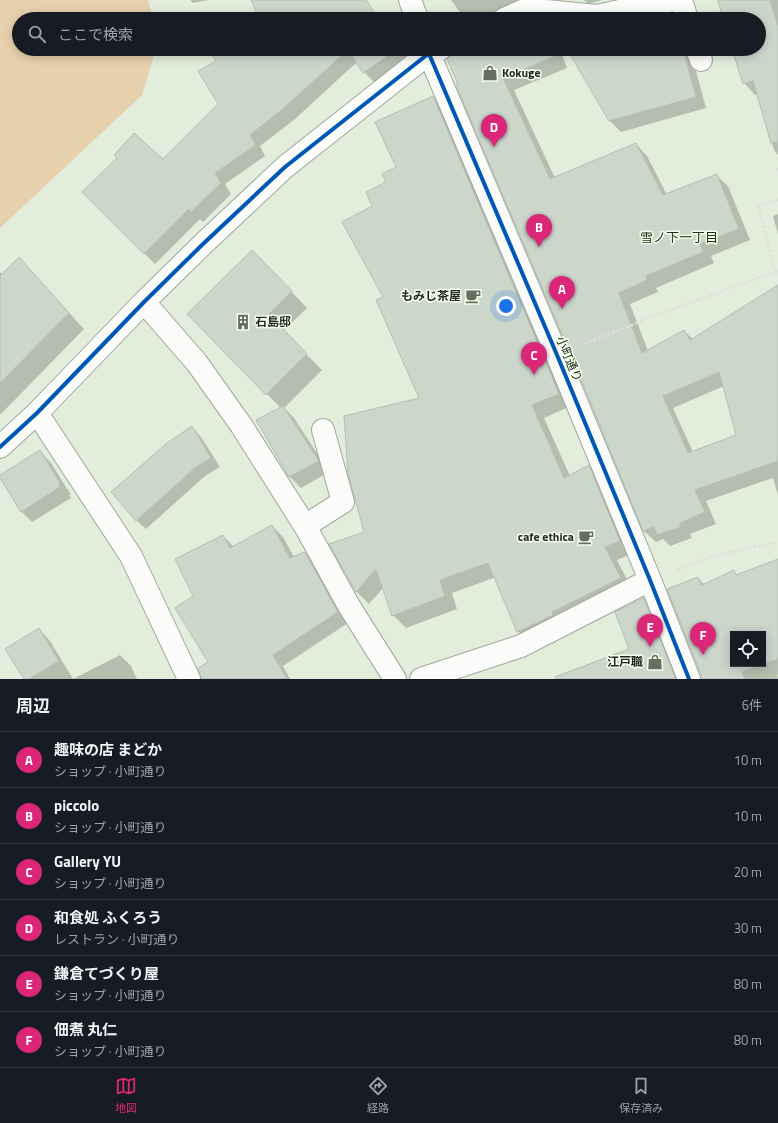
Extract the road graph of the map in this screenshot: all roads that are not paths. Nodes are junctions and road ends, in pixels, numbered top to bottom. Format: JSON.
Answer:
{"nodes":[{"id":1,"x":410,"y":0,"type":"edge"},
{"id":2,"x":674,"y":0,"type":"edge"},
{"id":3,"x":681,"y":0,"type":"edge"},
{"id":4,"x":414,"y":12,"type":"edge"},
{"id":5,"x":520,"y":12,"type":"edge"},
{"id":6,"x":557,"y":12,"type":"edge"},
{"id":7,"x":616,"y":12,"type":"edge"},
{"id":8,"x":685,"y":12,"type":"edge"},
{"id":9,"x":426,"y":56,"type":"edge"},
{"id":10,"x":434,"y":56,"type":"edge"},
{"id":11,"x":144,"y":302,"type":"junction"},
{"id":12,"x":37,"y":413,"type":"junction"},
{"id":13,"x":323,"y":430,"type":"dead end"},
{"id":14,"x":0,"y":447,"type":"edge"},
{"id":15,"x":305,"y":526,"type":"junction"},
{"id":16,"x":650,"y":580,"type":"junction"},
{"id":17,"x":190,"y":679,"type":"edge"},
{"id":18,"x":395,"y":679,"type":"edge"},
{"id":19,"x":421,"y":679,"type":"edge"},
{"id":20,"x":689,"y":679,"type":"edge"}],
"edges":[{"from":1,"to":4,"type":"street"},
{"from":2,"to":7,"type":"street"},
{"from":3,"to":8,"type":"street"},
{"from":5,"to":6,"type":"street"},
{"from":9,"to":11,"type":"street"},
{"from":10,"to":16,"type":"street","name":"小町通り"},
{"from":11,"to":12,"type":"street"},
{"from":11,"to":15,"type":"street"},
{"from":12,"to":14,"type":"street"},
{"from":12,"to":17,"type":"street"},
{"from":13,"to":15,"type":"street"},
{"from":15,"to":18,"type":"street"},
{"from":16,"to":19,"type":"street"},
{"from":16,"to":20,"type":"street","name":"小町通り"}]}
